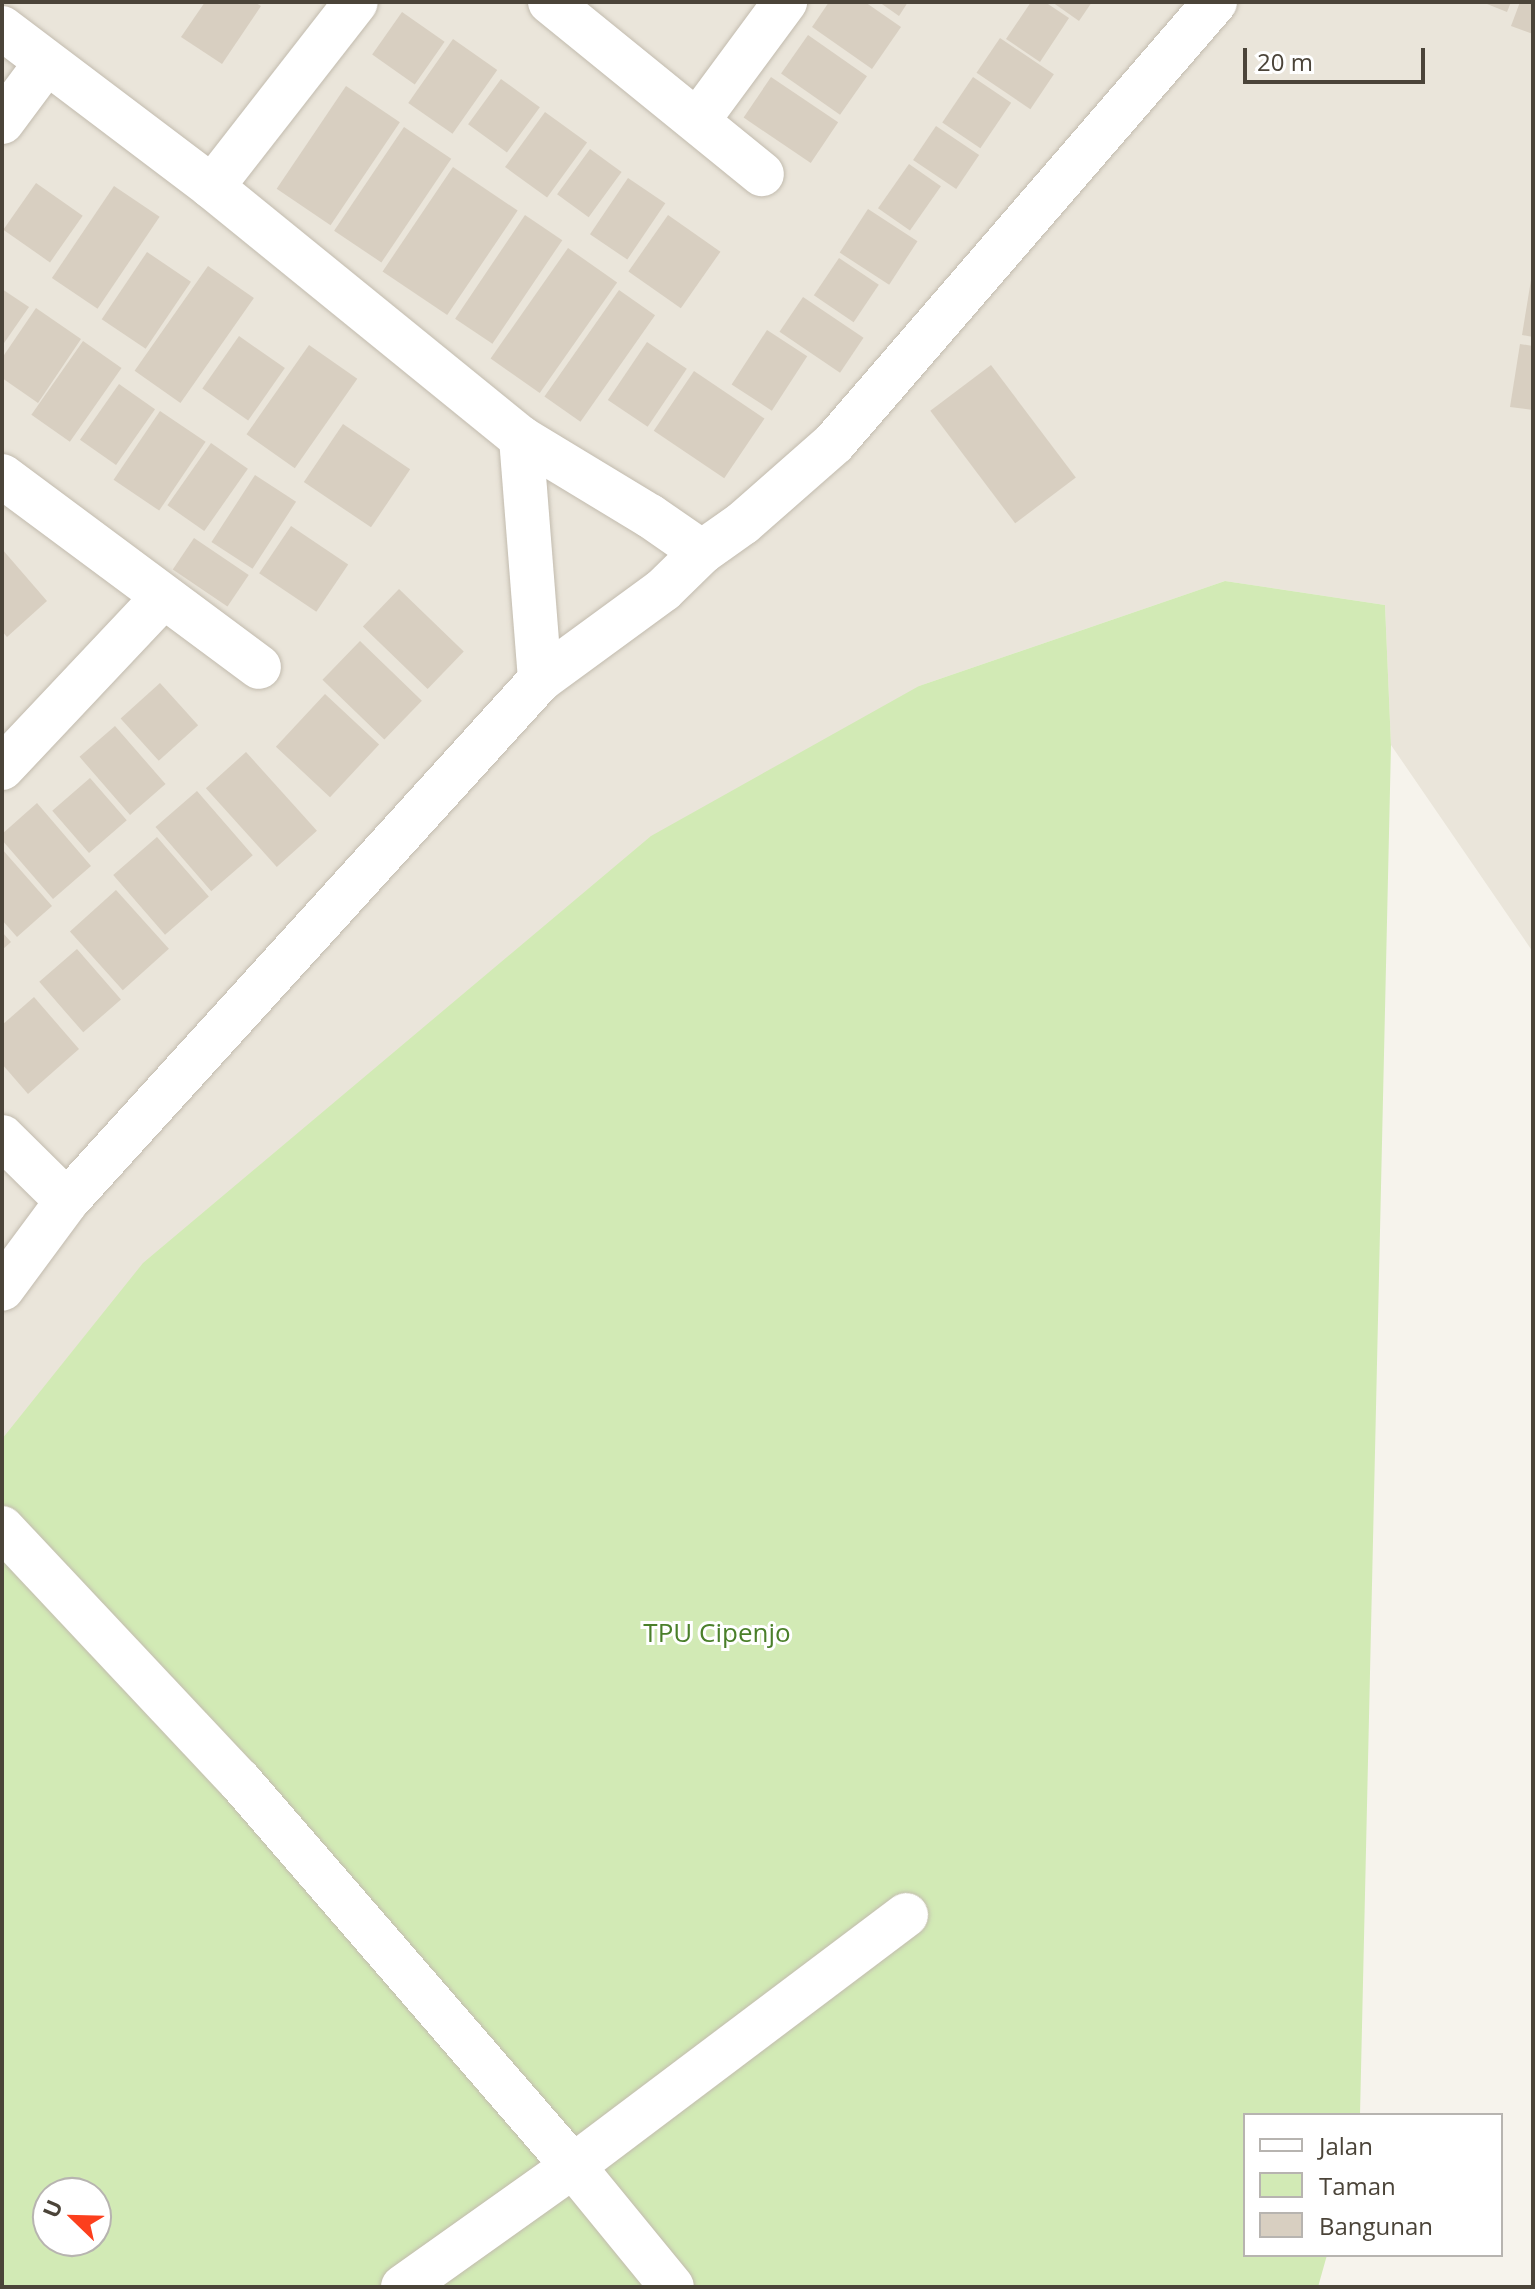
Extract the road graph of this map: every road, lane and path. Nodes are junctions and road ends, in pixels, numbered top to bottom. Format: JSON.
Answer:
{"nodes":[{"id":1,"x":356,"y":2,"type":"edge"},
{"id":2,"x":550,"y":2,"type":"edge"},
{"id":3,"x":785,"y":2,"type":"edge"},
{"id":4,"x":1215,"y":2,"type":"edge"},
{"id":5,"x":2,"y":28,"type":"edge"},
{"id":6,"x":46,"y":63,"type":"junction"},
{"id":7,"x":698,"y":120,"type":"junction"},
{"id":8,"x":2,"y":122,"type":"edge"},
{"id":9,"x":762,"y":174,"type":"dead end"},
{"id":10,"x":212,"y":187,"type":"junction"},
{"id":11,"x":521,"y":438,"type":"junction"},
{"id":12,"x":2,"y":476,"type":"edge"},
{"id":13,"x":702,"y":552,"type":"junction"},
{"id":14,"x":163,"y":597,"type":"junction"},
{"id":15,"x":259,"y":667,"type":"dead end"},
{"id":16,"x":540,"y":680,"type":"junction"},
{"id":17,"x":2,"y":768,"type":"edge"},
{"id":18,"x":2,"y":1137,"type":"edge"},
{"id":19,"x":67,"y":1201,"type":"junction"},
{"id":20,"x":2,"y":1289,"type":"edge"},
{"id":21,"x":2,"y":1528,"type":"edge"},
{"id":22,"x":906,"y":1915,"type":"dead end"},
{"id":23,"x":573,"y":2166,"type":"junction"},
{"id":24,"x":403,"y":2287,"type":"edge"},
{"id":25,"x":672,"y":2287,"type":"edge"}],
"edges":[{"from":1,"to":10,"type":"street"},
{"from":2,"to":7,"type":"street"},
{"from":3,"to":7,"type":"street"},
{"from":4,"to":13,"type":"street"},
{"from":5,"to":6,"type":"street"},
{"from":6,"to":8,"type":"street"},
{"from":6,"to":10,"type":"street"},
{"from":7,"to":9,"type":"street"},
{"from":10,"to":11,"type":"street"},
{"from":11,"to":13,"type":"street"},
{"from":11,"to":16,"type":"street"},
{"from":12,"to":14,"type":"street"},
{"from":13,"to":16,"type":"street"},
{"from":14,"to":15,"type":"street"},
{"from":14,"to":17,"type":"street"},
{"from":16,"to":19,"type":"street"},
{"from":18,"to":19,"type":"street"},
{"from":19,"to":20,"type":"street"},
{"from":21,"to":23,"type":"street"},
{"from":22,"to":23,"type":"street"},
{"from":23,"to":24,"type":"street"},
{"from":23,"to":25,"type":"street"}]}
